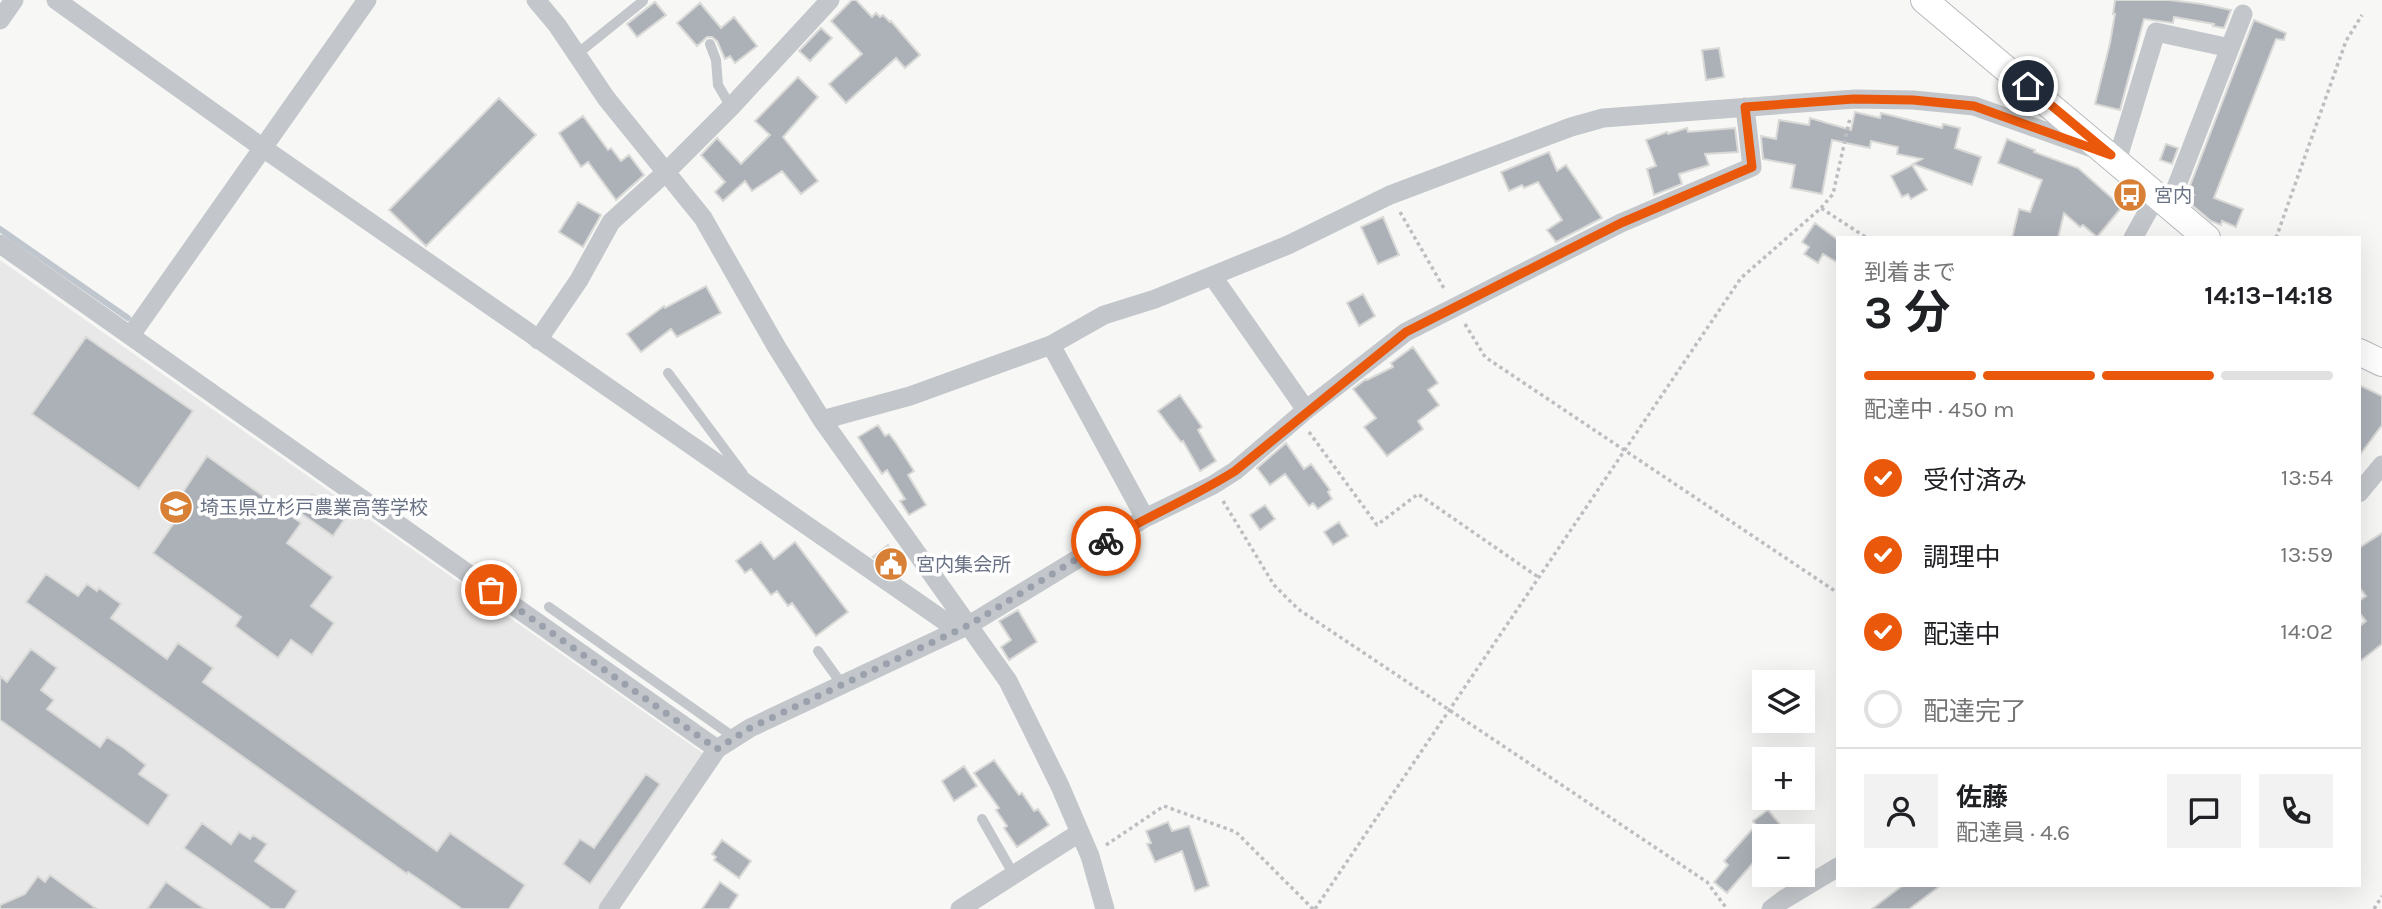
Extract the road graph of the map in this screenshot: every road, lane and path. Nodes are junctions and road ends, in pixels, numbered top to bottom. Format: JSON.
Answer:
{"nodes":[{"id":1,"x":14,"y":0,"type":"edge"},
{"id":2,"x":56,"y":0,"type":"edge"},
{"id":3,"x":367,"y":0,"type":"edge"},
{"id":4,"x":536,"y":0,"type":"edge"},
{"id":5,"x":831,"y":0,"type":"edge"},
{"id":6,"x":1924,"y":0,"type":"edge"},
{"id":7,"x":643,"y":1,"type":"edge"},
{"id":8,"x":2244,"y":14,"type":"dead end"},
{"id":9,"x":2362,"y":15,"type":"dead end"},
{"id":10,"x":0,"y":20,"type":"edge"},
{"id":11,"x":710,"y":44,"type":"dead end"},
{"id":12,"x":2230,"y":48,"type":"junction"},
{"id":13,"x":578,"y":54,"type":"junction"},
{"id":14,"x":1854,"y":99,"type":"junction"},
{"id":15,"x":731,"y":107,"type":"junction"},
{"id":16,"x":1745,"y":107,"type":"junction"},
{"id":17,"x":262,"y":148,"type":"junction"},
{"id":18,"x":2114,"y":158,"type":"junction"},
{"id":19,"x":666,"y":172,"type":"junction"},
{"id":20,"x":1390,"y":195,"type":"junction"},
{"id":21,"x":2163,"y":200,"type":"junction"},
{"id":22,"x":1821,"y":208,"type":"junction"},
{"id":23,"x":1864,"y":236,"type":"edge"},
{"id":24,"x":2135,"y":236,"type":"edge"},
{"id":25,"x":2205,"y":236,"type":"edge"},
{"id":26,"x":2277,"y":236,"type":"edge"},
{"id":27,"x":0,"y":244,"type":"edge"},
{"id":28,"x":1213,"y":277,"type":"junction"},
{"id":29,"x":1455,"y":307,"type":"junction"},
{"id":30,"x":131,"y":335,"type":"junction"},
{"id":31,"x":538,"y":340,"type":"junction"},
{"id":32,"x":1051,"y":345,"type":"junction"},
{"id":33,"x":2361,"y":353,"type":"edge"},
{"id":34,"x":2382,"y":363,"type":"edge"},
{"id":35,"x":668,"y":373,"type":"dead end"},
{"id":36,"x":1302,"y":414,"type":"junction"},
{"id":37,"x":822,"y":420,"type":"junction"},
{"id":38,"x":1624,"y":451,"type":"junction"},
{"id":39,"x":2382,"y":465,"type":"edge"},
{"id":40,"x":1213,"y":485,"type":"junction"},
{"id":41,"x":754,"y":490,"type":"junction"},
{"id":42,"x":2361,"y":491,"type":"edge"},
{"id":43,"x":1144,"y":518,"type":"junction"},
{"id":44,"x":1538,"y":577,"type":"junction"},
{"id":45,"x":1836,"y":592,"type":"edge"},
{"id":46,"x":549,"y":607,"type":"dead end"},
{"id":47,"x":963,"y":627,"type":"junction"},
{"id":48,"x":818,"y":651,"type":"dead end"},
{"id":49,"x":841,"y":683,"type":"junction"},
{"id":50,"x":1448,"y":710,"type":"junction"},
{"id":51,"x":735,"y":738,"type":"junction"},
{"id":52,"x":717,"y":749,"type":"junction"},
{"id":53,"x":982,"y":820,"type":"dead end"},
{"id":54,"x":1079,"y":833,"type":"junction"},
{"id":55,"x":1090,"y":856,"type":"junction"},
{"id":56,"x":1836,"y":868,"type":"edge"},
{"id":57,"x":1014,"y":875,"type":"junction"},
{"id":58,"x":2382,"y":896,"type":"edge"},
{"id":59,"x":608,"y":909,"type":"edge"},
{"id":60,"x":960,"y":909,"type":"edge"},
{"id":61,"x":1105,"y":909,"type":"edge"},
{"id":62,"x":1314,"y":909,"type":"edge"},
{"id":63,"x":1727,"y":909,"type":"edge"},
{"id":64,"x":1771,"y":909,"type":"edge"},
{"id":65,"x":2374,"y":909,"type":"edge"}],
"edges":[{"from":1,"to":10,"type":"street"},
{"from":2,"to":17,"type":"street"},
{"from":3,"to":17,"type":"street"},
{"from":4,"to":13,"type":"street"},
{"from":5,"to":15,"type":"street"},
{"from":6,"to":18,"type":"main road"},
{"from":7,"to":13,"type":"lane"},
{"from":8,"to":12,"type":"street"},
{"from":9,"to":26,"type":"path"},
{"from":11,"to":15,"type":"lane"},
{"from":12,"to":18,"type":"street"},
{"from":12,"to":21,"type":"street"},
{"from":13,"to":19,"type":"street"},
{"from":14,"to":16,"type":"street"},
{"from":14,"to":18,"type":"street"},
{"from":14,"to":22,"type":"path"},
{"from":15,"to":19,"type":"street"},
{"from":16,"to":20,"type":"street"},
{"from":16,"to":29,"type":"street"},
{"from":17,"to":30,"type":"street"},
{"from":17,"to":31,"type":"street"},
{"from":18,"to":21,"type":"main road"},
{"from":19,"to":31,"type":"street"},
{"from":19,"to":37,"type":"street"},
{"from":20,"to":28,"type":"street"},
{"from":20,"to":29,"type":"path"},
{"from":21,"to":24,"type":"street"},
{"from":21,"to":25,"type":"main road"},
{"from":22,"to":23,"type":"path"},
{"from":22,"to":38,"type":"path"},
{"from":27,"to":30,"type":"street"},
{"from":28,"to":32,"type":"street"},
{"from":28,"to":36,"type":"street"},
{"from":29,"to":36,"type":"street"},
{"from":29,"to":38,"type":"path"},
{"from":30,"to":52,"type":"street"},
{"from":31,"to":41,"type":"street"},
{"from":32,"to":37,"type":"street"},
{"from":32,"to":43,"type":"street"},
{"from":33,"to":34,"type":"main road"},
{"from":35,"to":41,"type":"lane"},
{"from":36,"to":40,"type":"street"},
{"from":36,"to":44,"type":"path"},
{"from":37,"to":47,"type":"street"},
{"from":38,"to":44,"type":"path"},
{"from":38,"to":45,"type":"path"},
{"from":39,"to":42,"type":"street"},
{"from":40,"to":43,"type":"street"},
{"from":40,"to":50,"type":"path"},
{"from":41,"to":47,"type":"street"},
{"from":43,"to":47,"type":"street"},
{"from":44,"to":50,"type":"path"},
{"from":46,"to":51,"type":"lane"},
{"from":47,"to":49,"type":"street"},
{"from":47,"to":54,"type":"street"},
{"from":48,"to":49,"type":"lane"},
{"from":49,"to":51,"type":"street"},
{"from":50,"to":62,"type":"path"},
{"from":50,"to":63,"type":"path"},
{"from":51,"to":52,"type":"street"},
{"from":52,"to":59,"type":"street"},
{"from":53,"to":57,"type":"lane"},
{"from":54,"to":55,"type":"street"},
{"from":54,"to":57,"type":"street"},
{"from":55,"to":61,"type":"street"},
{"from":55,"to":62,"type":"path"},
{"from":56,"to":64,"type":"street"},
{"from":57,"to":60,"type":"street"},
{"from":58,"to":65,"type":"path"}]}
